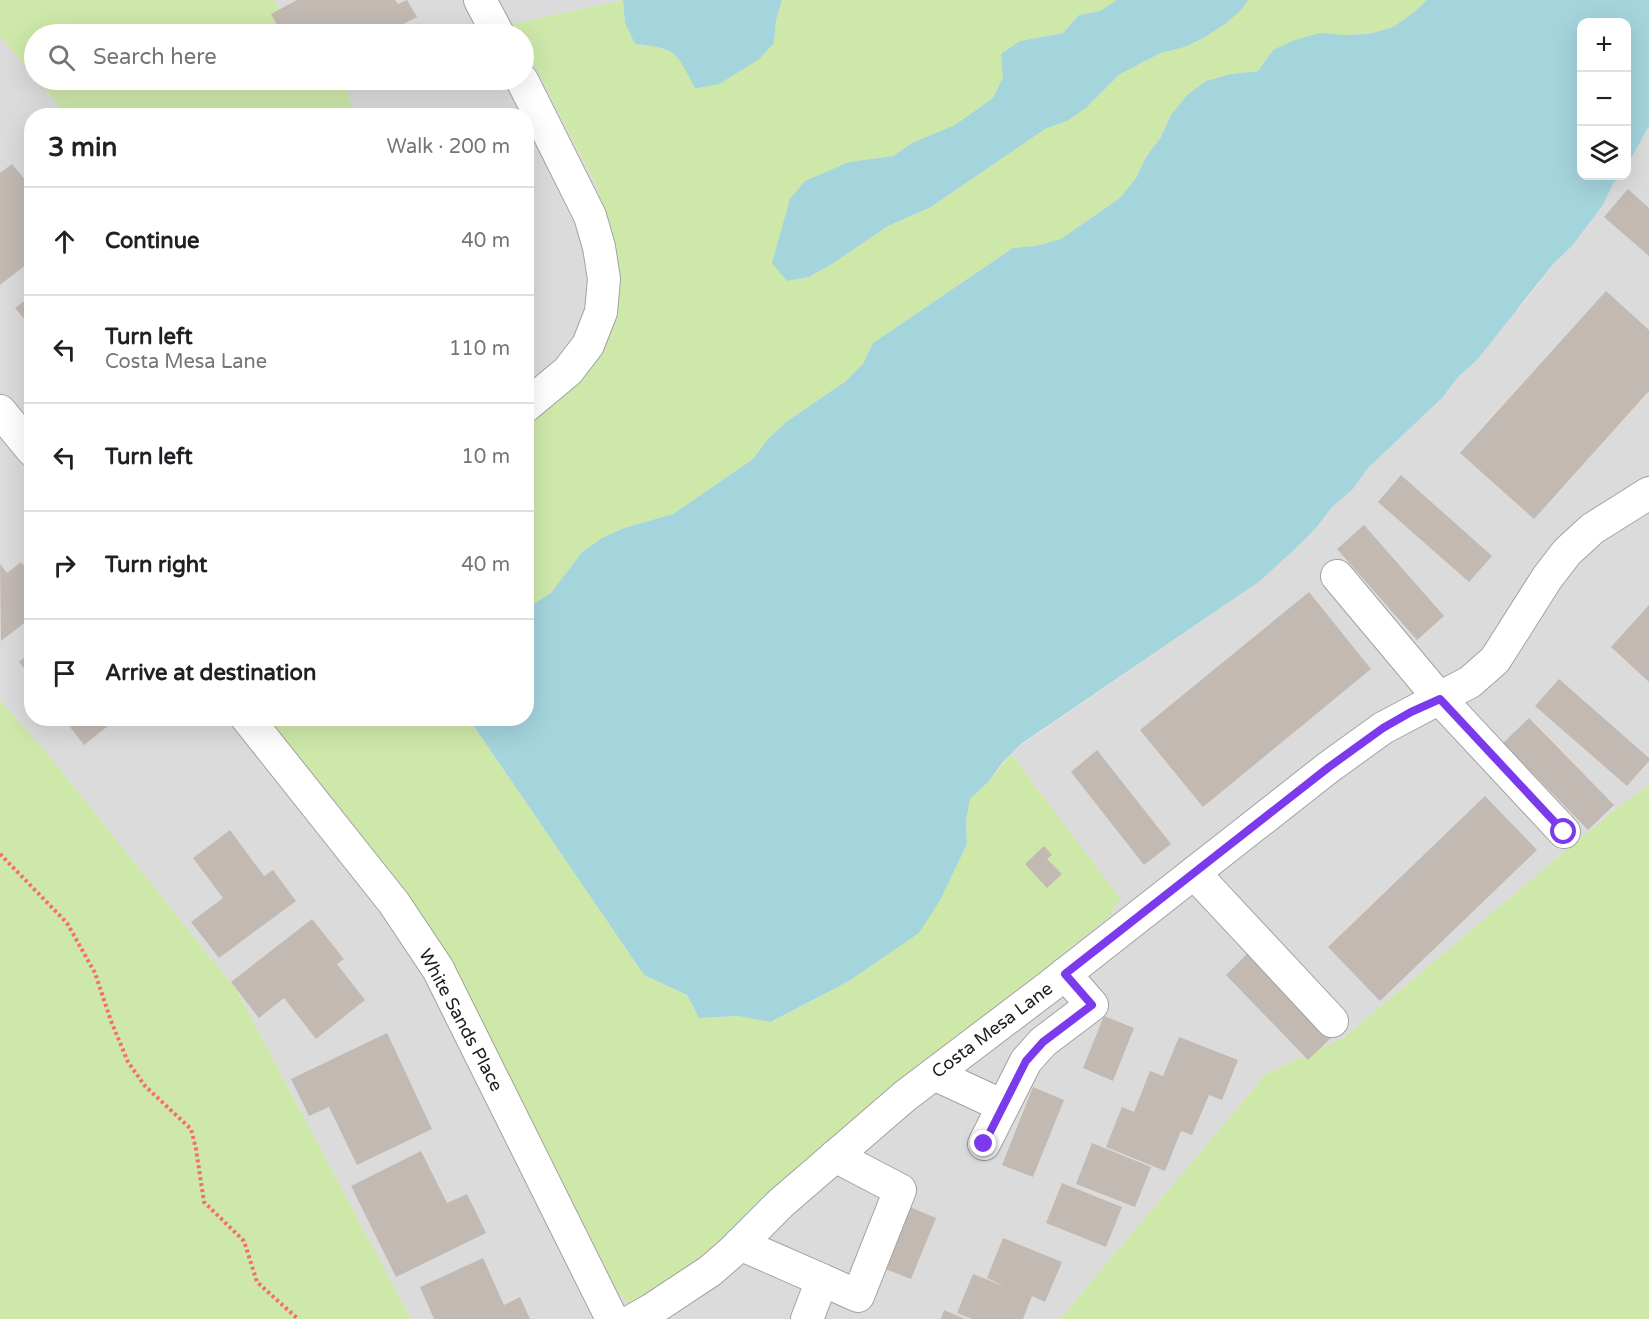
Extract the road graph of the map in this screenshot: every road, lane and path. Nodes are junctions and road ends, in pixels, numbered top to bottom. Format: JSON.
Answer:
{"nodes":[{"id":1,"x":480,"y":0,"type":"edge"},
{"id":2,"x":493,"y":24,"type":"edge"},
{"id":3,"x":527,"y":90,"type":"edge"},
{"id":4,"x":534,"y":399,"type":"edge"},
{"id":5,"x":0,"y":411,"type":"edge"},
{"id":6,"x":24,"y":440,"type":"edge"},
{"id":7,"x":1649,"y":493,"type":"edge"},
{"id":8,"x":1337,"y":576,"type":"dead end"},
{"id":9,"x":1440,"y":699,"type":"junction"},
{"id":10,"x":253,"y":726,"type":"edge"},
{"id":11,"x":1564,"y":832,"type":"dead end"},
{"id":12,"x":0,"y":854,"type":"edge"},
{"id":13,"x":1194,"y":873,"type":"junction"},
{"id":14,"x":1065,"y":974,"type":"junction"},
{"id":15,"x":1332,"y":1020,"type":"dead end"},
{"id":16,"x":934,"y":1074,"type":"junction"},
{"id":17,"x":1003,"y":1106,"type":"junction"},
{"id":18,"x":984,"y":1144,"type":"dead end"},
{"id":19,"x":835,"y":1156,"type":"junction"},
{"id":20,"x":740,"y":1244,"type":"junction"},
{"id":21,"x":822,"y":1280,"type":"junction"},
{"id":22,"x":298,"y":1319,"type":"edge"},
{"id":23,"x":612,"y":1319,"type":"edge"},
{"id":24,"x":635,"y":1319,"type":"edge"},
{"id":25,"x":807,"y":1319,"type":"edge"}],
"edges":[{"from":1,"to":2,"type":"street"},
{"from":3,"to":4,"type":"street"},
{"from":5,"to":6,"type":"street"},
{"from":7,"to":9,"type":"street","name":"Costa Mesa Lane"},
{"from":8,"to":9,"type":"street"},
{"from":9,"to":11,"type":"street"},
{"from":9,"to":13,"type":"street","name":"Costa Mesa Lane"},
{"from":10,"to":23,"type":"street","name":"White Sands Place"},
{"from":12,"to":22,"type":"path"},
{"from":13,"to":14,"type":"street","name":"Costa Mesa Lane"},
{"from":13,"to":15,"type":"street"},
{"from":14,"to":16,"type":"street","name":"Costa Mesa Lane"},
{"from":14,"to":17,"type":"street"},
{"from":16,"to":17,"type":"street"},
{"from":16,"to":19,"type":"street","name":"Costa Mesa Lane"},
{"from":17,"to":18,"type":"street"},
{"from":19,"to":20,"type":"street","name":"Costa Mesa Lane"},
{"from":19,"to":21,"type":"street"},
{"from":20,"to":21,"type":"street"},
{"from":20,"to":24,"type":"street","name":"Costa Mesa Lane"},
{"from":21,"to":25,"type":"street"}]}
